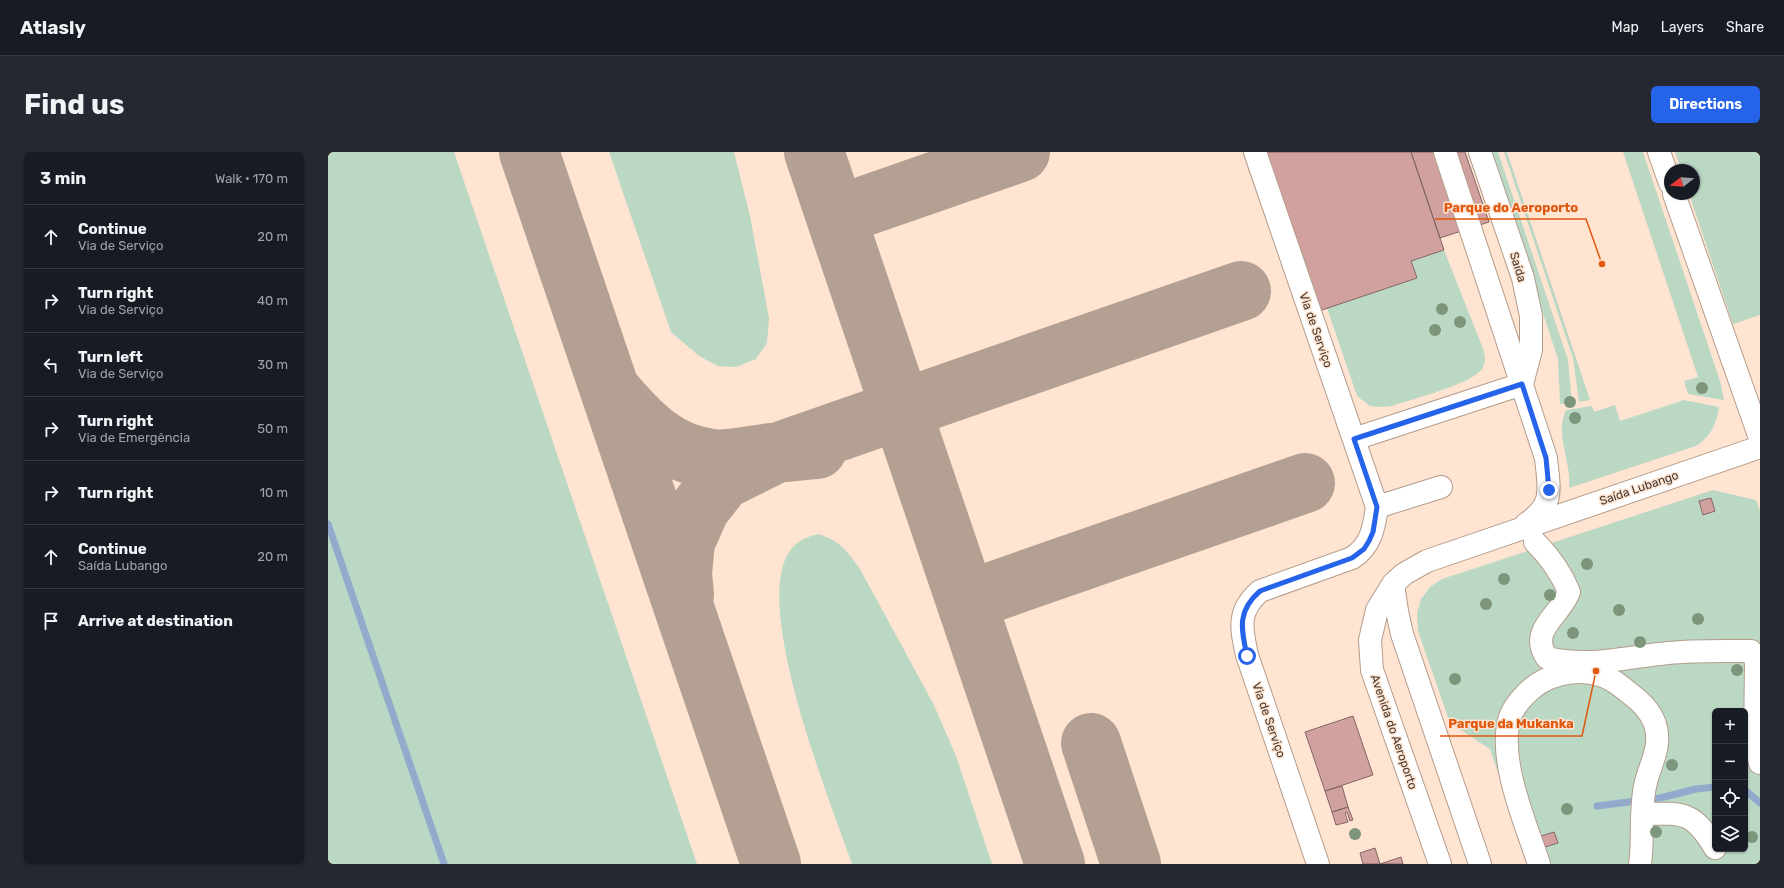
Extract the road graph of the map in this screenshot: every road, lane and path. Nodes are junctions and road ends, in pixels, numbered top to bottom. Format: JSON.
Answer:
{"nodes":[{"id":1,"x":1255,"y":152,"type":"edge"},
{"id":2,"x":1445,"y":152,"type":"edge"},
{"id":3,"x":1480,"y":152,"type":"edge"},
{"id":4,"x":1659,"y":152,"type":"edge"},
{"id":5,"x":1664,"y":167,"type":"edge"},
{"id":6,"x":1676,"y":200,"type":"edge"},
{"id":7,"x":1522,"y":384,"type":"junction"},
{"id":8,"x":1760,"y":438,"type":"edge"},
{"id":9,"x":1354,"y":439,"type":"junction"},
{"id":10,"x":1760,"y":447,"type":"edge"},
{"id":11,"x":1441,"y":487,"type":"dead end"},
{"id":12,"x":1377,"y":507,"type":"junction"},
{"id":13,"x":1518,"y":529,"type":"junction"},
{"id":14,"x":1535,"y":542,"type":"dead end"},
{"id":15,"x":1393,"y":584,"type":"junction"},
{"id":16,"x":1760,"y":763,"type":"edge"},
{"id":17,"x":1643,"y":805,"type":"junction"},
{"id":18,"x":1712,"y":844,"type":"edge"},
{"id":19,"x":1717,"y":852,"type":"edge"},
{"id":20,"x":1318,"y":864,"type":"edge"},
{"id":21,"x":1440,"y":864,"type":"edge"},
{"id":22,"x":1480,"y":864,"type":"edge"},
{"id":23,"x":1539,"y":864,"type":"edge"},
{"id":24,"x":1640,"y":864,"type":"edge"},
{"id":25,"x":1724,"y":864,"type":"edge"}],
"edges":[{"from":1,"to":9,"type":"street","name":"Via de Serviço"},
{"from":2,"to":7,"type":"street","name":"Saída Lubango"},
{"from":3,"to":7,"type":"street","name":"Saída"},
{"from":4,"to":5,"type":"street"},
{"from":6,"to":8,"type":"street"},
{"from":7,"to":9,"type":"street"},
{"from":7,"to":13,"type":"street","name":"Saída Lubango"},
{"from":9,"to":12,"type":"street","name":"Via de Serviço"},
{"from":10,"to":13,"type":"street","name":"Saída Lubango"},
{"from":11,"to":12,"type":"street"},
{"from":12,"to":20,"type":"street","name":"Via de Serviço"},
{"from":13,"to":15,"type":"street","name":"Saída Lubango"},
{"from":14,"to":16,"type":"street"},
{"from":15,"to":21,"type":"street","name":"Avenida do Aeroporto"},
{"from":15,"to":22,"type":"street"},
{"from":17,"to":18,"type":"street"},
{"from":17,"to":23,"type":"street"},
{"from":17,"to":24,"type":"street"},
{"from":19,"to":25,"type":"street"}]}
